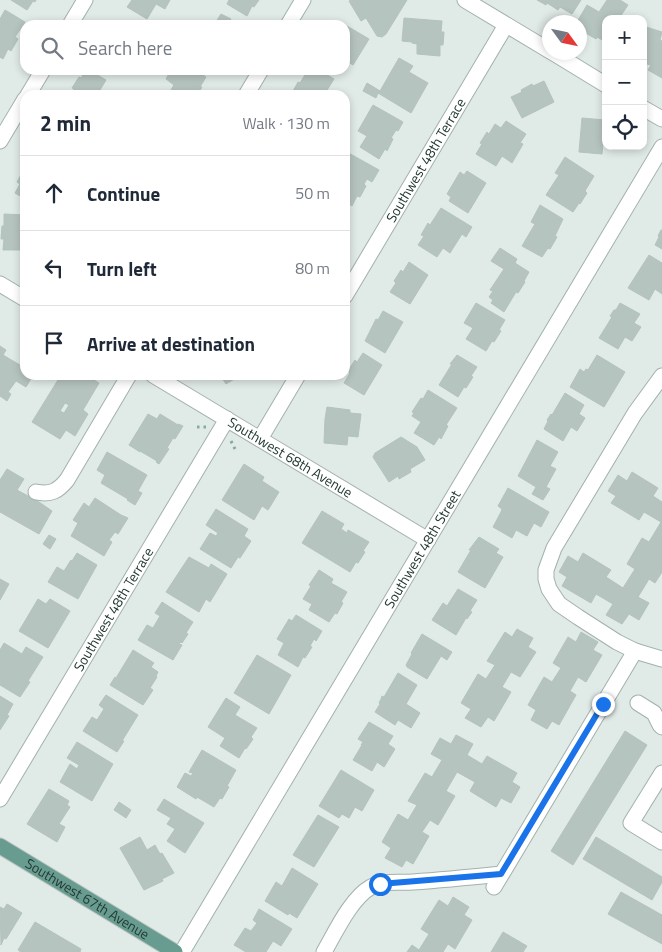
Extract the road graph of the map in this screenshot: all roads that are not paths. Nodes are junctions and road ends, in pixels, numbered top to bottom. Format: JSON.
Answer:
{"nodes":[{"id":1,"x":84,"y":0,"type":"edge"},
{"id":2,"x":303,"y":0,"type":"edge"},
{"id":3,"x":465,"y":0,"type":"edge"},
{"id":4,"x":73,"y":20,"type":"edge"},
{"id":5,"x":291,"y":20,"type":"edge"},
{"id":6,"x":506,"y":25,"type":"junction"},
{"id":7,"x":542,"y":47,"type":"edge"},
{"id":8,"x":564,"y":60,"type":"edge"},
{"id":9,"x":40,"y":75,"type":"edge"},
{"id":10,"x":258,"y":75,"type":"edge"},
{"id":11,"x":602,"y":83,"type":"edge"},
{"id":12,"x":31,"y":90,"type":"edge"},
{"id":13,"x":249,"y":90,"type":"edge"},
{"id":14,"x":20,"y":107,"type":"edge"},
{"id":15,"x":647,"y":110,"type":"edge"},
{"id":16,"x":662,"y":119,"type":"edge"},
{"id":17,"x":0,"y":141,"type":"edge"},
{"id":18,"x":662,"y":147,"type":"edge"},
{"id":19,"x":0,"y":284,"type":"edge"},
{"id":20,"x":350,"y":288,"type":"edge"},
{"id":21,"x":20,"y":296,"type":"edge"},
{"id":22,"x":662,"y":376,"type":"edge"},
{"id":23,"x":126,"y":380,"type":"edge"},
{"id":24,"x":161,"y":380,"type":"edge"},
{"id":25,"x":295,"y":380,"type":"edge"},
{"id":26,"x":227,"y":419,"type":"junction"},
{"id":27,"x":260,"y":438,"type":"junction"},
{"id":28,"x":36,"y":492,"type":"dead end"},
{"id":29,"x":428,"y":540,"type":"junction"},
{"id":30,"x":635,"y":651,"type":"junction"},
{"id":31,"x":662,"y":659,"type":"edge"},
{"id":32,"x":638,"y":703,"type":"dead end"},
{"id":33,"x":662,"y":727,"type":"edge"},
{"id":34,"x":662,"y":773,"type":"edge"},
{"id":35,"x":0,"y":799,"type":"edge"},
{"id":36,"x":662,"y":842,"type":"edge"},
{"id":37,"x":0,"y":846,"type":"edge"},
{"id":38,"x":175,"y":952,"type":"edge"},
{"id":39,"x":182,"y":952,"type":"edge"},
{"id":40,"x":324,"y":952,"type":"edge"}],
"edges":[{"from":1,"to":4,"type":"street"},
{"from":2,"to":5,"type":"street"},
{"from":3,"to":6,"type":"street"},
{"from":6,"to":7,"type":"street"},
{"from":6,"to":20,"type":"street","name":"Southwest 48th Terrace"},
{"from":8,"to":11,"type":"street"},
{"from":9,"to":12,"type":"street"},
{"from":10,"to":13,"type":"street"},
{"from":14,"to":17,"type":"street"},
{"from":15,"to":16,"type":"street"},
{"from":18,"to":29,"type":"street","name":"Southwest 48th Street"},
{"from":19,"to":21,"type":"street"},
{"from":22,"to":30,"type":"street"},
{"from":23,"to":28,"type":"street"},
{"from":24,"to":26,"type":"street","name":"Southwest 68th Avenue"},
{"from":25,"to":27,"type":"street"},
{"from":26,"to":27,"type":"street","name":"Southwest 68th Avenue"},
{"from":26,"to":35,"type":"street","name":"Southwest 48th Terrace"},
{"from":27,"to":29,"type":"street","name":"Southwest 68th Avenue"},
{"from":29,"to":39,"type":"street","name":"Southwest 48th Street"},
{"from":30,"to":31,"type":"street"},
{"from":30,"to":40,"type":"street"},
{"from":32,"to":33,"type":"street"},
{"from":34,"to":36,"type":"street"},
{"from":37,"to":38,"type":"main road","name":"Southwest 67th Avenue"}]}
